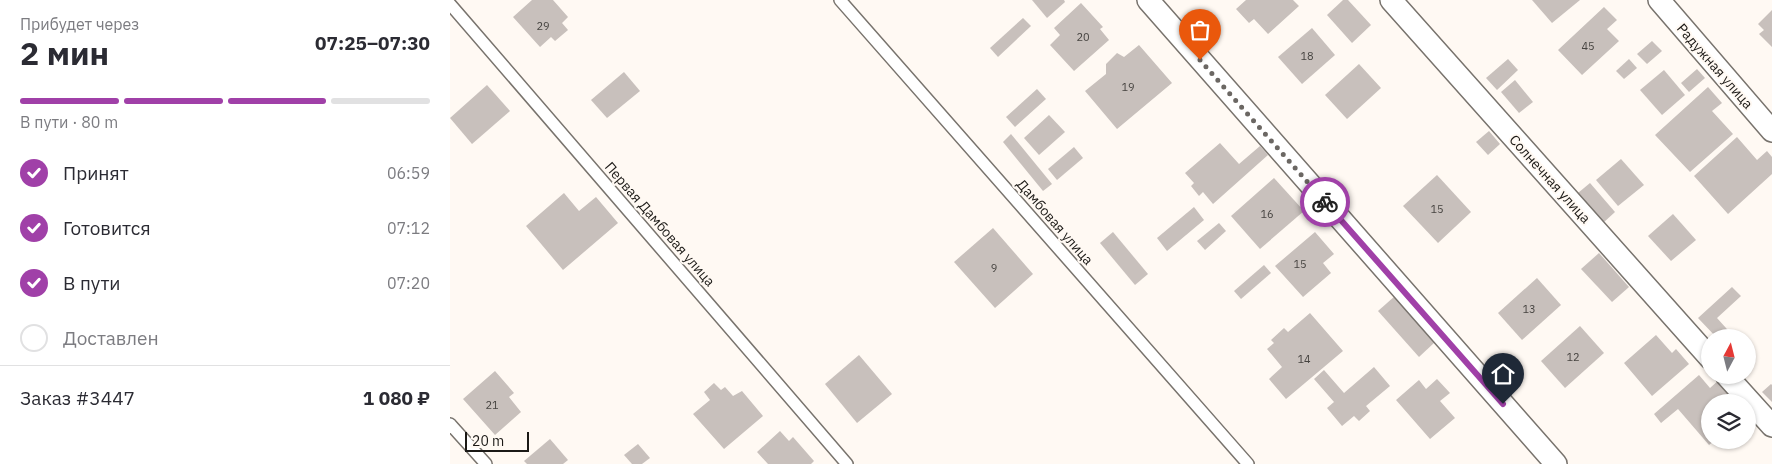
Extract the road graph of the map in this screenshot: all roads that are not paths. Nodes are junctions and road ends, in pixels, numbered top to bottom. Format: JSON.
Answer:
{"nodes":[{"id":1,"x":840,"y":0,"type":"edge"},
{"id":2,"x":1148,"y":0,"type":"edge"},
{"id":3,"x":1391,"y":0,"type":"edge"},
{"id":4,"x":1659,"y":0,"type":"edge"},
{"id":5,"x":450,"y":4,"type":"edge"},
{"id":6,"x":1772,"y":132,"type":"edge"},
{"id":7,"x":1701,"y":348,"type":"edge"},
{"id":8,"x":1734,"y":384,"type":"edge"},
{"id":9,"x":450,"y":424,"type":"edge"},
{"id":10,"x":1772,"y":426,"type":"edge"},
{"id":11,"x":486,"y":464,"type":"edge"},
{"id":12,"x":847,"y":464,"type":"edge"},
{"id":13,"x":1248,"y":464,"type":"edge"},
{"id":14,"x":1556,"y":464,"type":"edge"}],
"edges":[{"from":1,"to":13,"type":"lane","name":"Дамбовая улица"},
{"from":2,"to":14,"type":"street"},
{"from":3,"to":7,"type":"street","name":"Солнечная улица"},
{"from":4,"to":6,"type":"street","name":"Радужная улица"},
{"from":5,"to":12,"type":"lane","name":"Первая Дамбовая улица"},
{"from":8,"to":10,"type":"street"},
{"from":9,"to":11,"type":"lane"}]}
